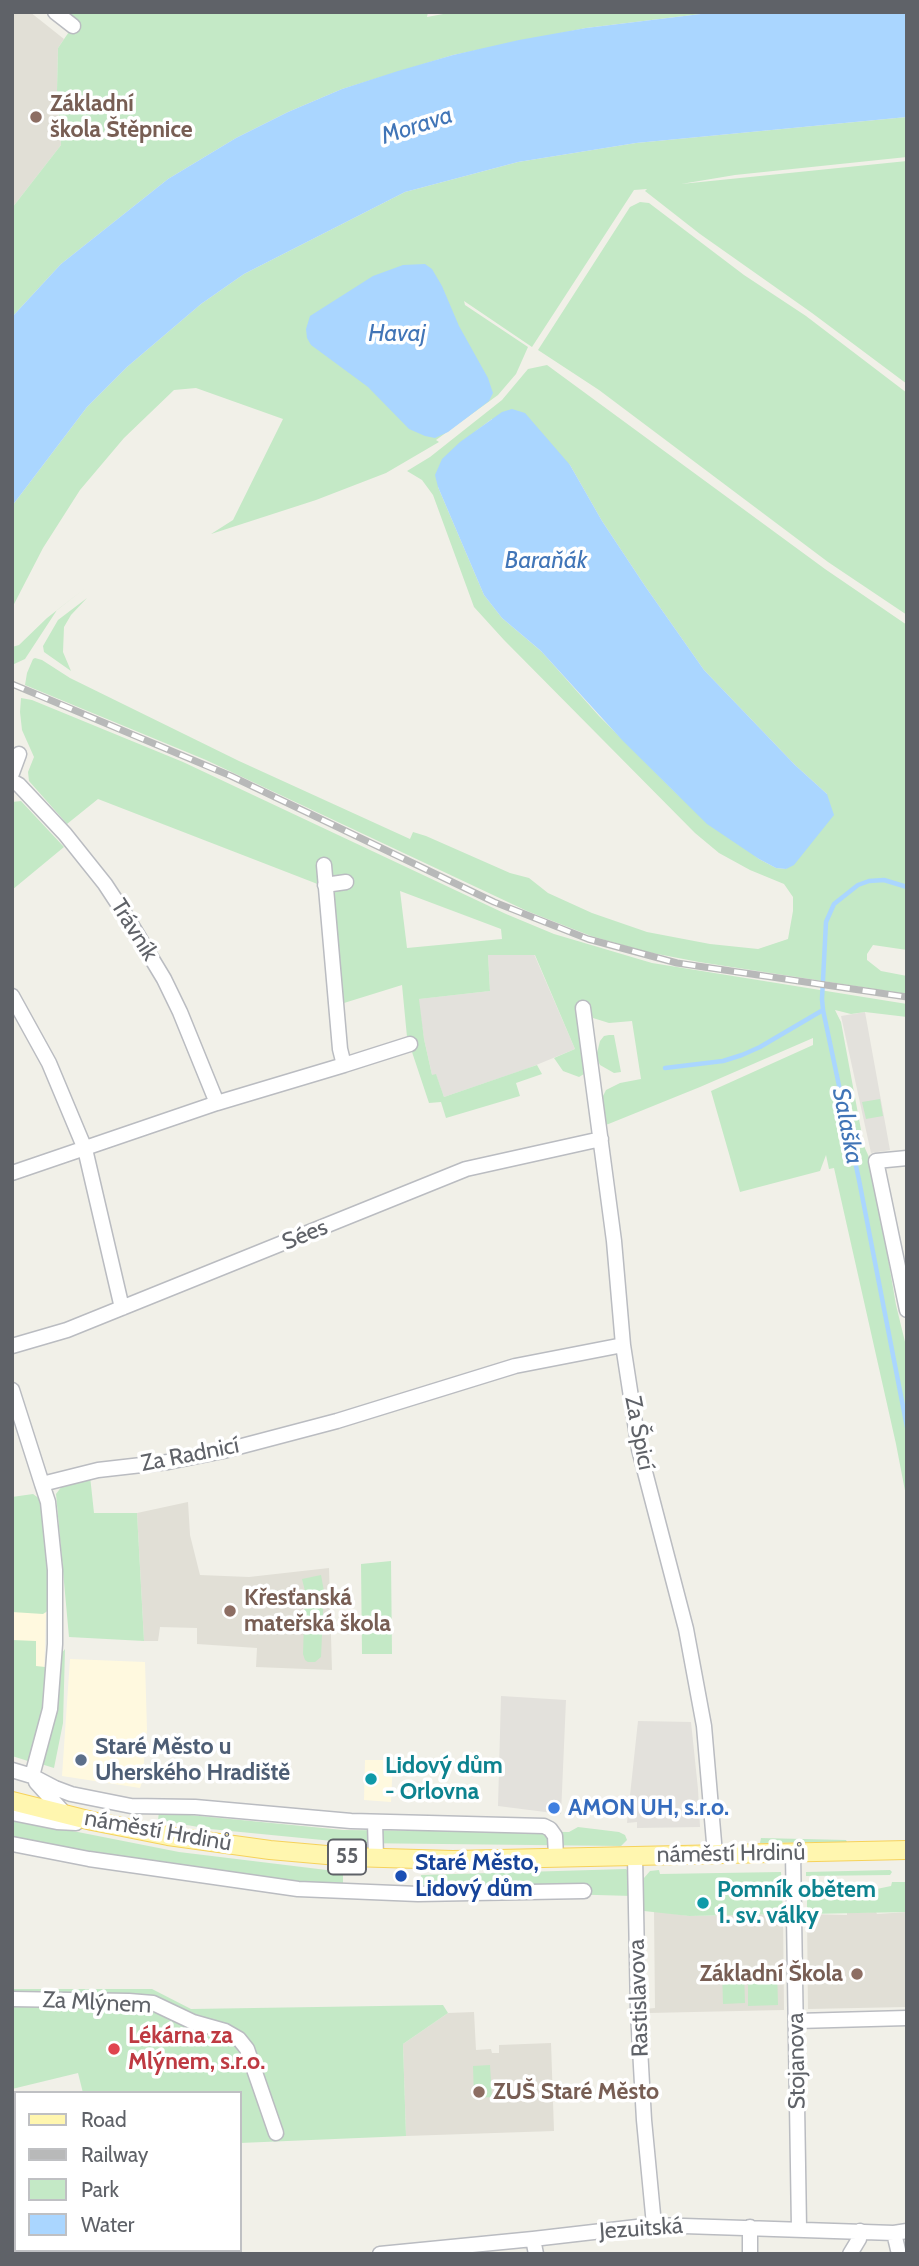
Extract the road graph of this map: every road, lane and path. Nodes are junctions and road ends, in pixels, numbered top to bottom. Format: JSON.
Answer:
{"nodes":[{"id":1,"x":55,"y":12,"type":"edge"},
{"id":2,"x":73,"y":26,"type":"dead end"},
{"id":3,"x":19,"y":754,"type":"dead end"},
{"id":4,"x":12,"y":773,"type":"edge"},
{"id":5,"x":12,"y":781,"type":"edge"},
{"id":6,"x":324,"y":866,"type":"dead end"},
{"id":7,"x":346,"y":883,"type":"dead end"},
{"id":8,"x":325,"y":885,"type":"junction"},
{"id":9,"x":12,"y":996,"type":"edge"},
{"id":10,"x":583,"y":1008,"type":"dead end"},
{"id":11,"x":410,"y":1044,"type":"dead end"},
{"id":12,"x":344,"y":1065,"type":"junction"},
{"id":13,"x":217,"y":1103,"type":"junction"},
{"id":14,"x":601,"y":1139,"type":"junction"},
{"id":15,"x":85,"y":1149,"type":"junction"},
{"id":16,"x":907,"y":1158,"type":"edge"},
{"id":17,"x":12,"y":1173,"type":"edge"},
{"id":18,"x":122,"y":1308,"type":"junction"},
{"id":19,"x":907,"y":1310,"type":"edge"},
{"id":20,"x":623,"y":1345,"type":"junction"},
{"id":21,"x":12,"y":1346,"type":"edge"},
{"id":22,"x":12,"y":1390,"type":"edge"},
{"id":23,"x":42,"y":1484,"type":"junction"},
{"id":24,"x":12,"y":1770,"type":"edge"},
{"id":25,"x":32,"y":1776,"type":"junction"},
{"id":26,"x":12,"y":1783,"type":"edge"},
{"id":27,"x":12,"y":1802,"type":"edge"},
{"id":28,"x":12,"y":1813,"type":"edge"},
{"id":29,"x":78,"y":1817,"type":"junction"},
{"id":30,"x":375,"y":1822,"type":"junction"},
{"id":31,"x":12,"y":1844,"type":"edge"},
{"id":32,"x":907,"y":1850,"type":"edge"},
{"id":33,"x":793,"y":1853,"type":"junction"},
{"id":34,"x":715,"y":1854,"type":"junction"},
{"id":35,"x":635,"y":1856,"type":"junction"},
{"id":36,"x":556,"y":1857,"type":"junction"},
{"id":37,"x":376,"y":1858,"type":"junction"},
{"id":38,"x":584,"y":1891,"type":"dead end"},
{"id":39,"x":12,"y":2000,"type":"edge"},
{"id":40,"x":907,"y":2018,"type":"edge"},
{"id":41,"x":797,"y":2021,"type":"junction"},
{"id":42,"x":276,"y":2133,"type":"dead end"},
{"id":43,"x":654,"y":2225,"type":"junction"},
{"id":44,"x":750,"y":2227,"type":"junction"},
{"id":45,"x":799,"y":2228,"type":"junction"},
{"id":46,"x":860,"y":2231,"type":"junction"},
{"id":47,"x":900,"y":2232,"type":"edge"},
{"id":48,"x":534,"y":2247,"type":"edge"},
{"id":49,"x":380,"y":2254,"type":"edge"},
{"id":50,"x":750,"y":2254,"type":"edge"},
{"id":51,"x":850,"y":2254,"type":"edge"},
{"id":52,"x":899,"y":2254,"type":"edge"}],
"edges":[{"from":1,"to":2,"type":"street"},
{"from":3,"to":4,"type":"street"},
{"from":5,"to":13,"type":"street","name":"Trávník"},
{"from":6,"to":8,"type":"street"},
{"from":7,"to":8,"type":"street"},
{"from":8,"to":12,"type":"street"},
{"from":9,"to":15,"type":"street"},
{"from":10,"to":14,"type":"street","name":"Za Špicí"},
{"from":11,"to":12,"type":"street"},
{"from":12,"to":13,"type":"street"},
{"from":13,"to":15,"type":"street"},
{"from":14,"to":18,"type":"street","name":"Sées"},
{"from":14,"to":20,"type":"street","name":"Za Špicí"},
{"from":15,"to":17,"type":"street"},
{"from":15,"to":18,"type":"street"},
{"from":16,"to":19,"type":"street"},
{"from":18,"to":21,"type":"street","name":"Sées"},
{"from":20,"to":23,"type":"street","name":"Za Radnicí"},
{"from":20,"to":34,"type":"street","name":"Za Špicí"},
{"from":22,"to":23,"type":"street"},
{"from":23,"to":25,"type":"street"},
{"from":24,"to":25,"type":"street"},
{"from":25,"to":26,"type":"street"},
{"from":25,"to":29,"type":"street","name":"náměstí Hrdinů"},
{"from":25,"to":30,"type":"street","name":"náměstí Hrdinů"},
{"from":27,"to":29,"type":"main road","name":"náměstí Hrdinů","number":"55"},
{"from":28,"to":29,"type":"street"},
{"from":29,"to":37,"type":"main road","name":"náměstí Hrdinů","number":"55"},
{"from":30,"to":36,"type":"street","name":"náměstí Hrdinů"},
{"from":30,"to":37,"type":"street"},
{"from":31,"to":38,"type":"street"},
{"from":32,"to":33,"type":"main road","name":"náměstí Hrdinů","number":"55"},
{"from":33,"to":34,"type":"main road","name":"náměstí Hrdinů","number":"55"},
{"from":33,"to":41,"type":"street","name":"Stojanova"},
{"from":34,"to":35,"type":"main road","name":"náměstí Hrdinů","number":"55"},
{"from":35,"to":36,"type":"main road","name":"náměstí Hrdinů","number":"55"},
{"from":35,"to":43,"type":"street","name":"Rastislavova"},
{"from":36,"to":37,"type":"main road","name":"náměstí Hrdinů","number":"55"},
{"from":39,"to":42,"type":"street","name":"Za Mlýnem"},
{"from":40,"to":41,"type":"street"},
{"from":41,"to":45,"type":"street","name":"Stojanova"},
{"from":43,"to":44,"type":"street","name":"Jezuitská"},
{"from":43,"to":48,"type":"street","name":"Jezuitská"},
{"from":44,"to":45,"type":"street","name":"Jezuitská"},
{"from":44,"to":50,"type":"street"},
{"from":45,"to":46,"type":"street","name":"Jezuitská"},
{"from":46,"to":47,"type":"street","name":"Jezuitská"},
{"from":46,"to":51,"type":"street"},
{"from":47,"to":52,"type":"street"},
{"from":48,"to":49,"type":"street","name":"Jezuitská"}]}
